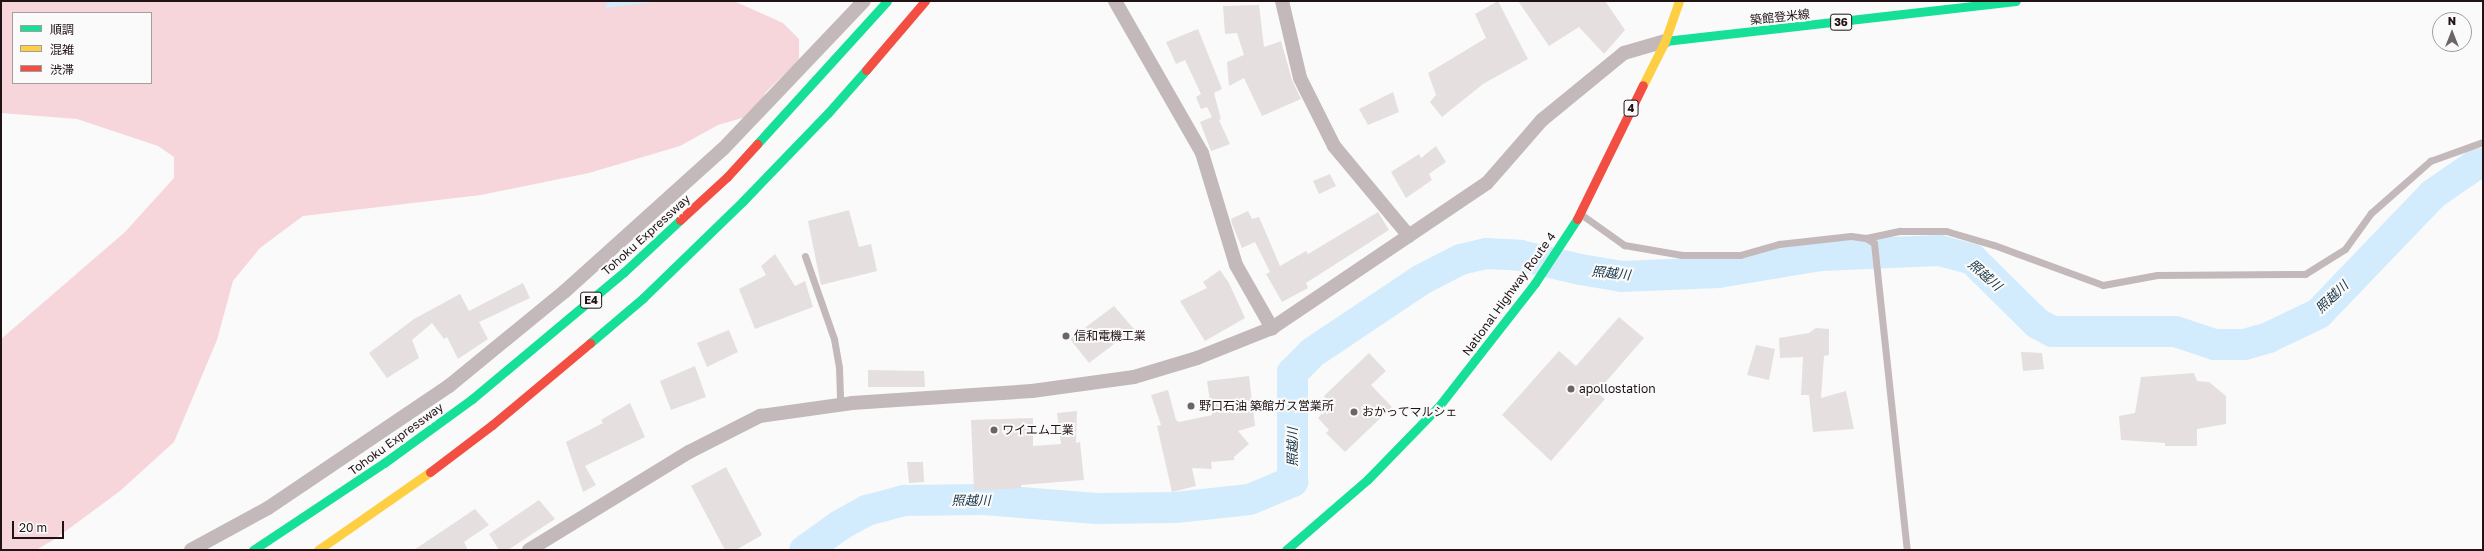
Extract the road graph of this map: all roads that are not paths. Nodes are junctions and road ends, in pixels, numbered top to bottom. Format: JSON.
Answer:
{"nodes":[{"id":1,"x":864,"y":1,"type":"edge"},
{"id":2,"x":887,"y":1,"type":"edge"},
{"id":3,"x":925,"y":1,"type":"edge"},
{"id":4,"x":1115,"y":1,"type":"edge"},
{"id":5,"x":1282,"y":1,"type":"edge"},
{"id":6,"x":1679,"y":1,"type":"edge"},
{"id":7,"x":2016,"y":1,"type":"edge"},
{"id":8,"x":1665,"y":41,"type":"junction"},
{"id":9,"x":2483,"y":142,"type":"edge"},
{"id":10,"x":1580,"y":214,"type":"junction"},
{"id":11,"x":1409,"y":236,"type":"junction"},
{"id":12,"x":1866,"y":238,"type":"junction"},
{"id":13,"x":805,"y":256,"type":"dead end"},
{"id":14,"x":1272,"y":328,"type":"junction"},
{"id":15,"x":840,"y":405,"type":"junction"},
{"id":16,"x":191,"y":550,"type":"edge"},
{"id":17,"x":253,"y":550,"type":"edge"},
{"id":18,"x":318,"y":550,"type":"edge"},
{"id":19,"x":530,"y":550,"type":"edge"},
{"id":20,"x":1286,"y":550,"type":"edge"},
{"id":21,"x":1907,"y":550,"type":"edge"}],
"edges":[{"from":1,"to":16,"type":"street"},
{"from":2,"to":17,"type":"main road","name":"Tohoku Expressway","number":"E4"},
{"from":3,"to":18,"type":"main road"},
{"from":4,"to":14,"type":"street"},
{"from":5,"to":11,"type":"street"},
{"from":6,"to":8,"type":"main road","name":"National Highway Route 4","number":"4"},
{"from":7,"to":8,"type":"main road","name":"築館登米線","number":"36"},
{"from":8,"to":10,"type":"main road","name":"National Highway Route 4","number":"4"},
{"from":8,"to":11,"type":"street"},
{"from":9,"to":12,"type":"lane"},
{"from":10,"to":12,"type":"lane"},
{"from":10,"to":20,"type":"main road","name":"National Highway Route 4","number":"4"},
{"from":11,"to":14,"type":"street"},
{"from":12,"to":21,"type":"lane"},
{"from":13,"to":15,"type":"lane"},
{"from":14,"to":15,"type":"street"},
{"from":15,"to":19,"type":"street"}]}
